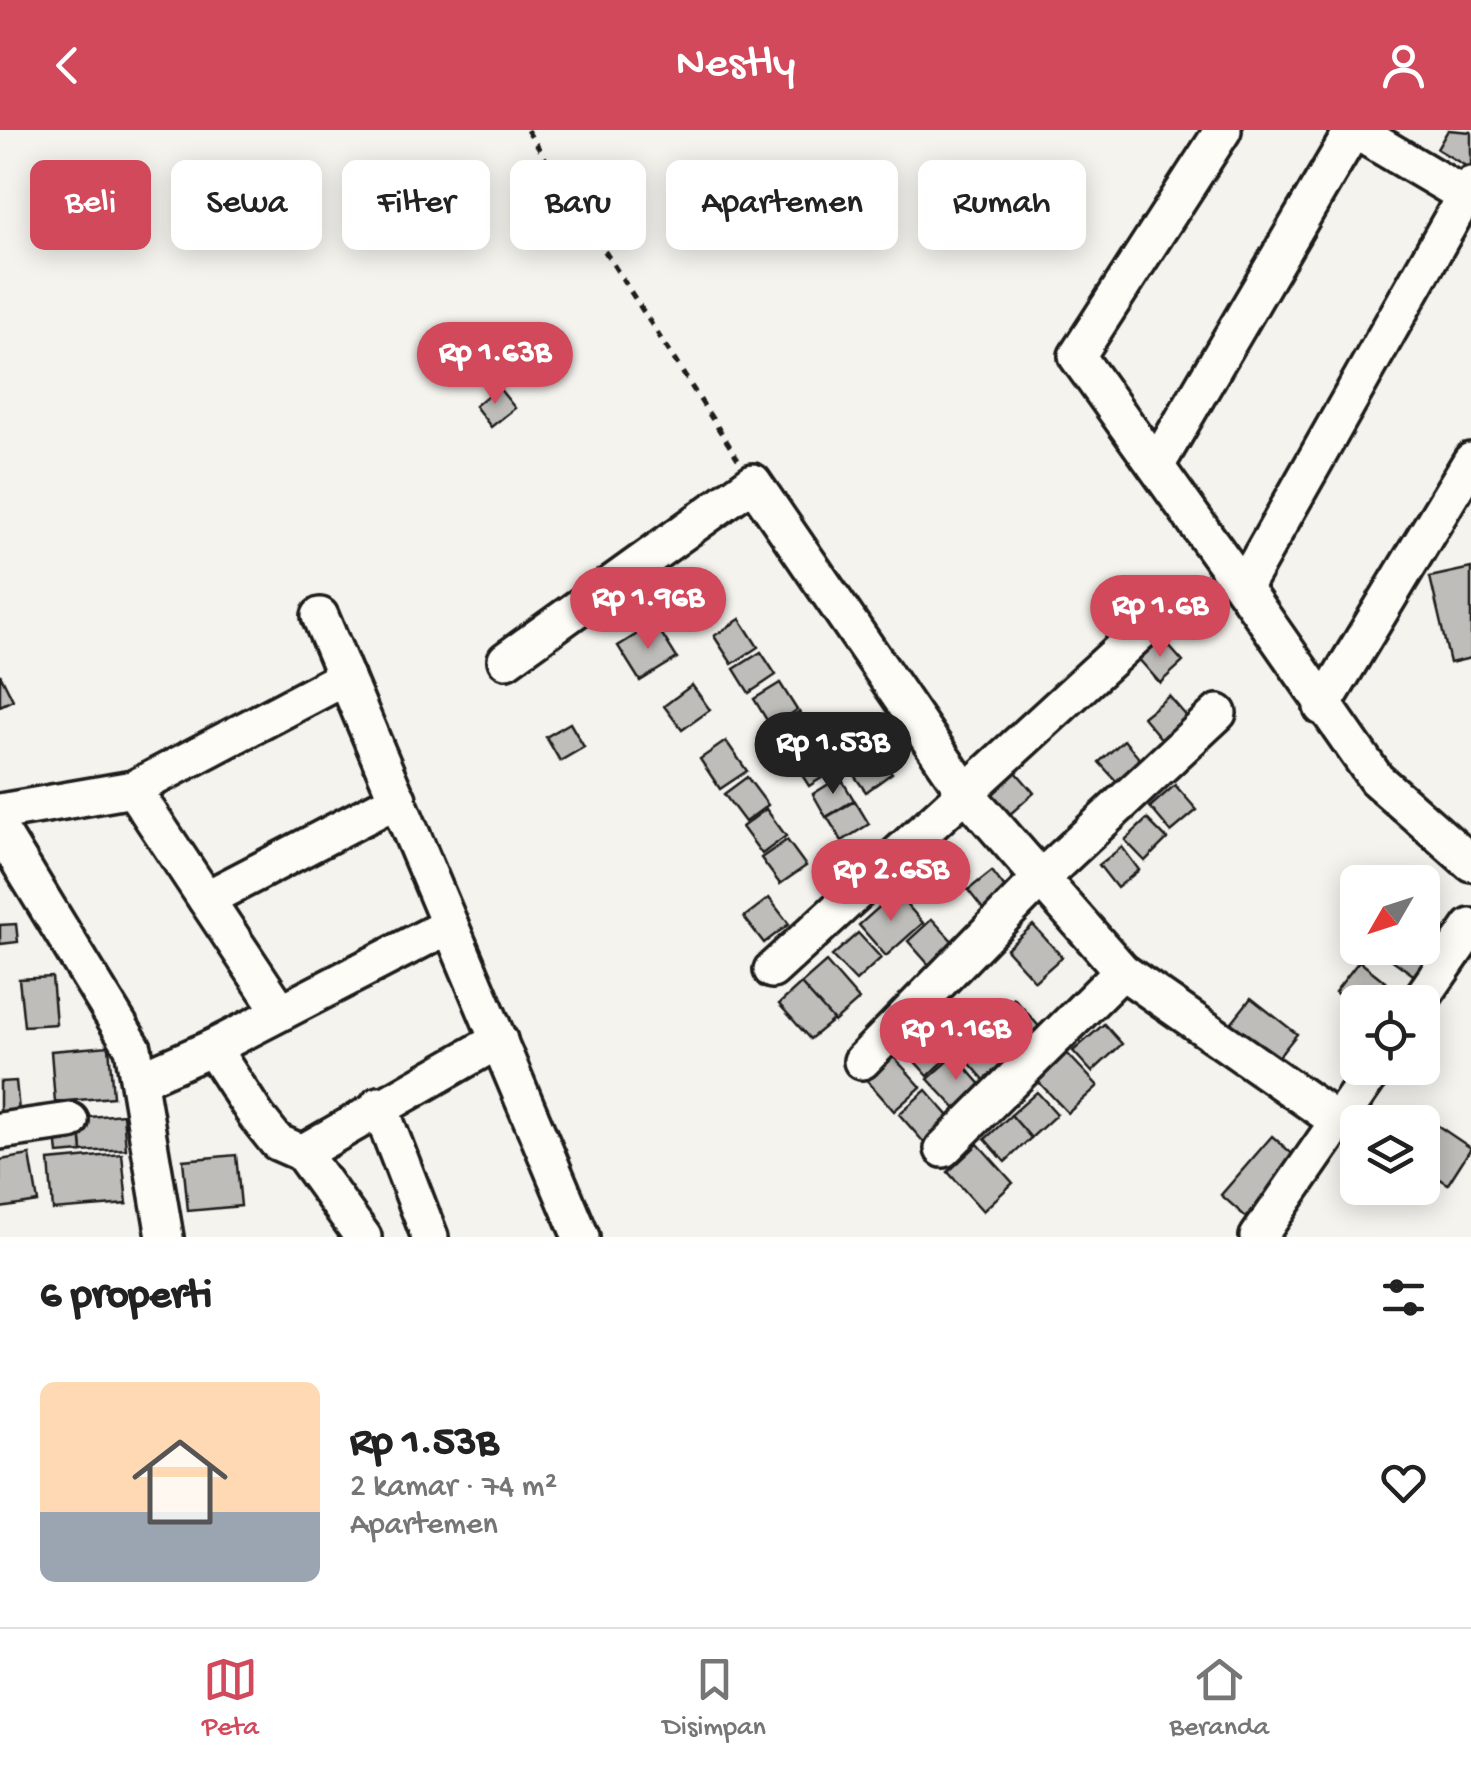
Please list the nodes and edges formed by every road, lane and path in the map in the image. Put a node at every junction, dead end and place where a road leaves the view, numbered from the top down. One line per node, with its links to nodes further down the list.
1 (527, 130): 7 (path)
2 (1223, 130): 6 (street)
3 (1351, 131): 4 (street); 6 (street)
4 (1469, 193): 8 (street)
5 (1471, 461): 13 (street)
6 (1156, 466): 8 (street)
7 (753, 482): 11 (street); 16 (street)
8 (1243, 588): 13 (street)
9 (320, 616): 12 (street)
10 (1149, 624): 16 (street)
11 (506, 660)
12 (346, 677): 15 (street); 17 (street)
13 (1322, 707): 20 (street)
14 (1218, 712): 21 (street)
15 (133, 789): 18 (street); 22 (street)
16 (966, 794): 21 (street); 25 (street)
17 (398, 799): 22 (street); 23 (street)
18 (0, 812)
19 (0, 830): 32 (street)
20 (1471, 863)
21 (1038, 880): 26 (street); 31 (street)
22 (206, 900): 28 (street)
23 (450, 924): 28 (street); 29 (street)
24 (1471, 927): 27 (street)
25 (772, 970)
26 (1122, 972): 36 (street); 38 (street)
27 (1431, 985)
28 (282, 1012): 30 (street)
29 (499, 1040): 34 (street); 43 (street)
30 (212, 1048): 32 (street); 39 (street)
31 (862, 1061)
32 (141, 1080): 40 (street)
33 (1364, 1085): 36 (street)
34 (380, 1105): 39 (street); 42 (street)
35 (70, 1121): 37 (street)
36 (1339, 1122): 44 (street)
37 (0, 1131)
38 (943, 1149)
39 (302, 1153): 41 (street)
40 (166, 1237)
41 (363, 1237)
42 (430, 1237)
43 (581, 1237)
44 (1258, 1237)

